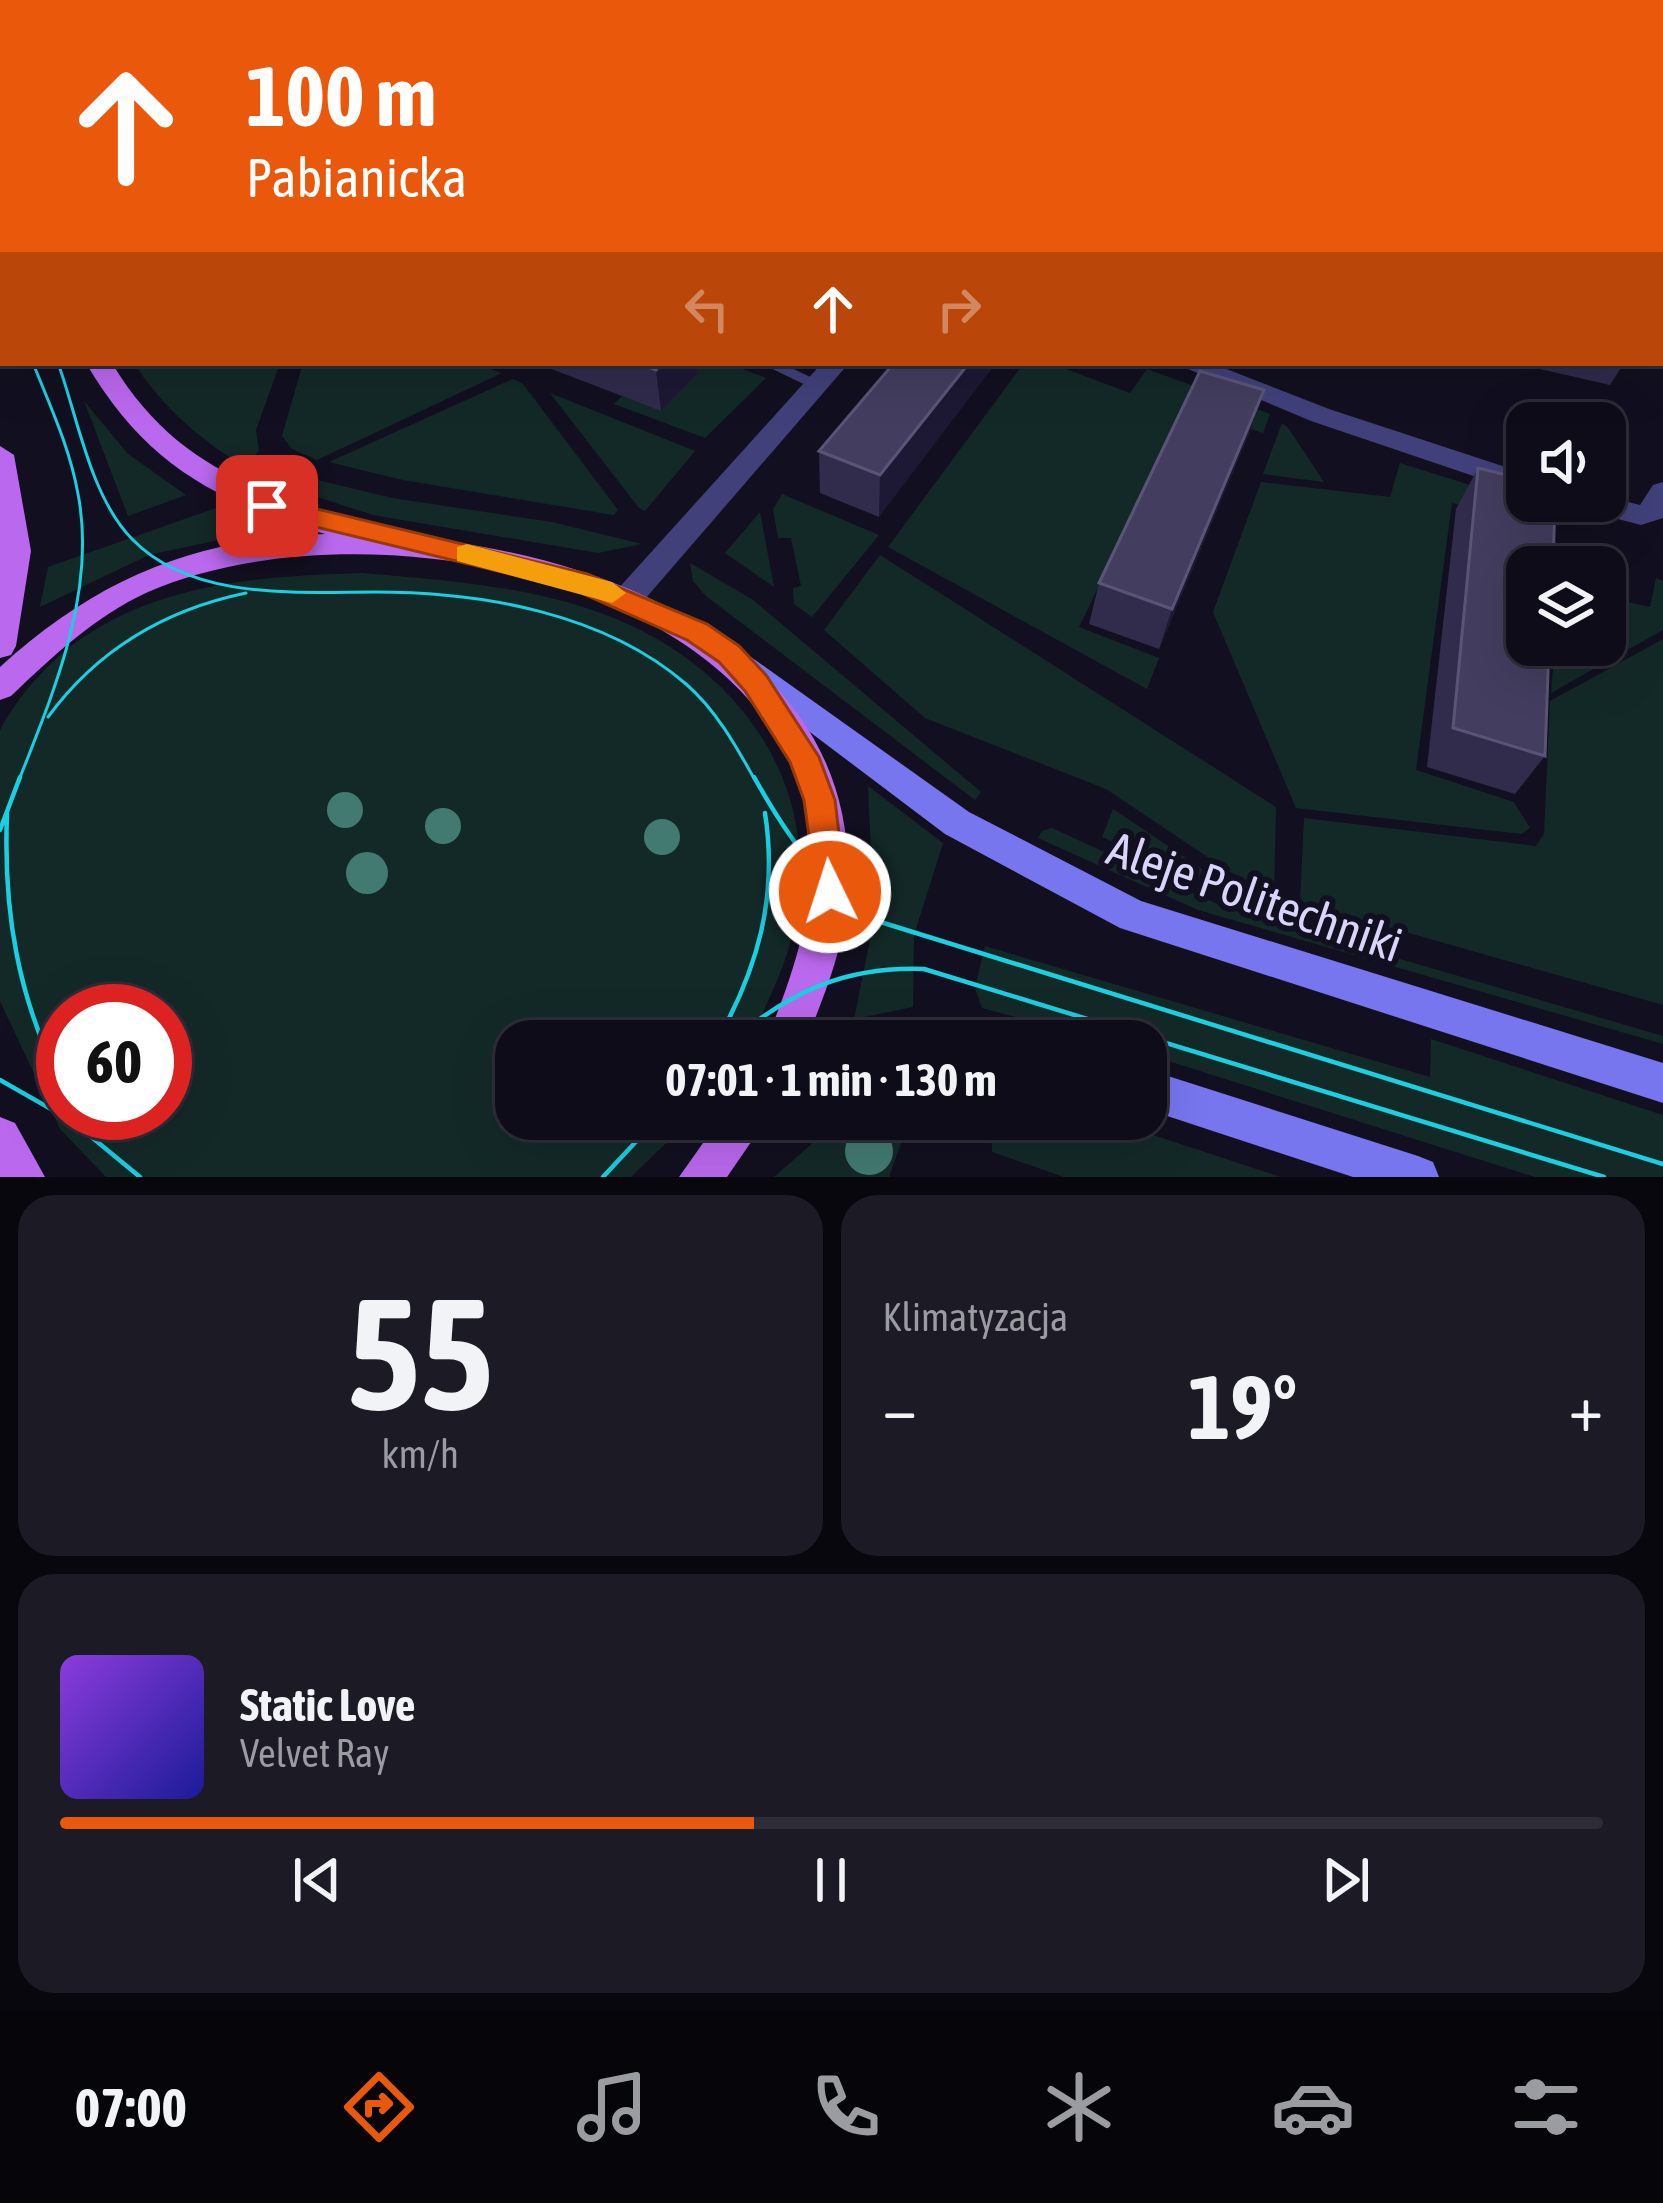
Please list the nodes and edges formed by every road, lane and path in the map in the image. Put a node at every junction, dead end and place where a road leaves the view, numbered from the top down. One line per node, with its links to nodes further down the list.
1 (100, 366): 9 (main road)
2 (784, 366): 4 (lane)
3 (1195, 366): 6 (street)
4 (826, 374): 10 (street)
5 (0, 455): 11 (main road)
6 (1506, 477)
7 (1663, 491): 8 (street)
8 (1626, 511)
9 (430, 548): 10 (main road); 13 (main road)
10 (628, 598): 12 (main road)
11 (0, 646)
12 (729, 654): 14 (main road); 15 (main road, Aleje Politechniki)
13 (0, 687)
14 (794, 1020)
15 (1663, 1082)
16 (1167, 1096): 21 (main road)
17 (0, 1138): 19 (main road)
18 (732, 1140): 20 (main road)
19 (24, 1177)
20 (700, 1177)
21 (1418, 1177)

